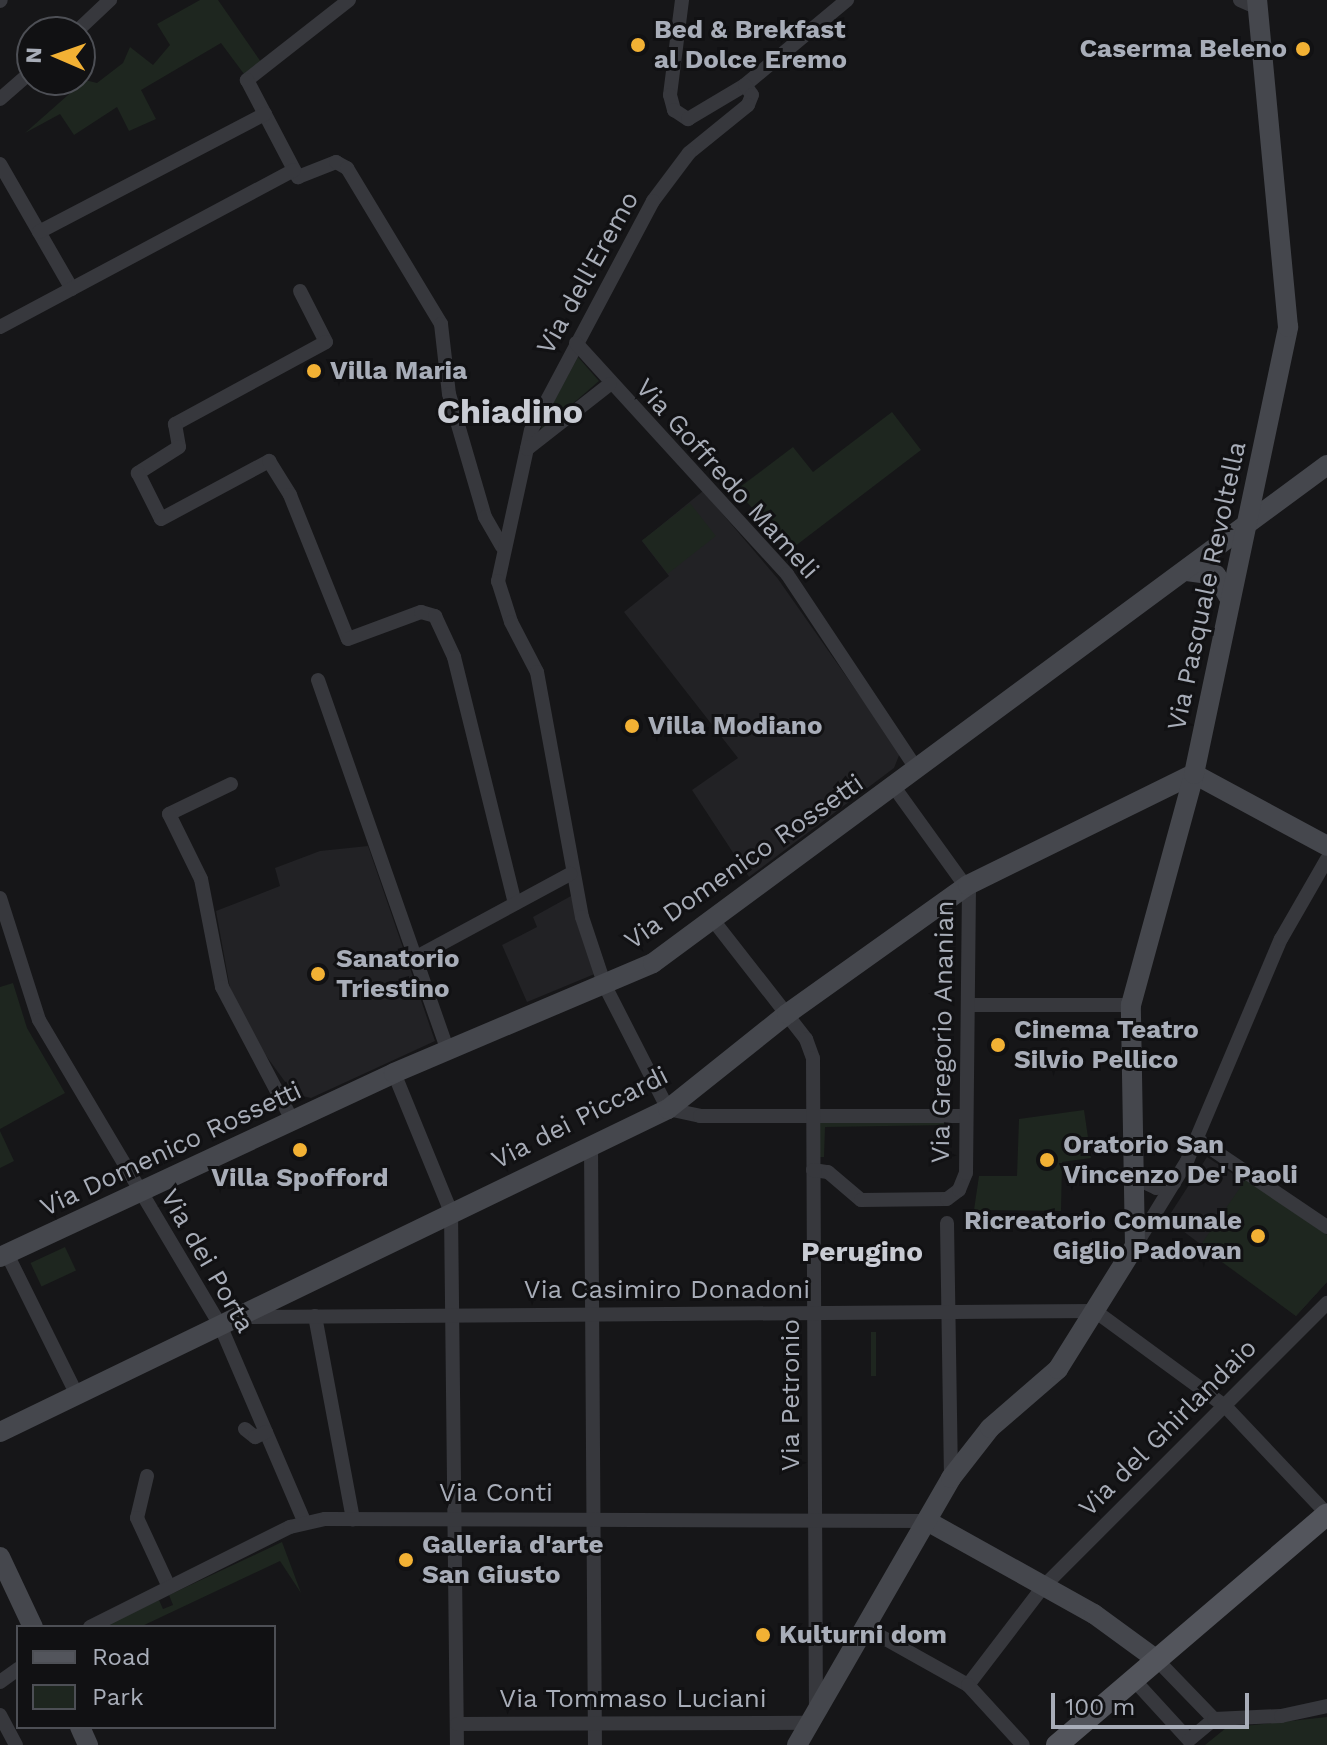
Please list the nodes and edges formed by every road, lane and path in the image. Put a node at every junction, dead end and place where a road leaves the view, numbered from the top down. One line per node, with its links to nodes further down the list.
1 (110, 0): 6 (street)
2 (349, 0): 10 (street)
3 (682, 0): 8 (street)
4 (847, 0): 8 (street)
5 (1251, 3): 21 (main road, Via Pasquale Revoltella)
6 (93, 16)
7 (16, 85): 9 (street)
8 (745, 85): 17 (street, Via dell'Eremo)
9 (0, 99)
10 (265, 114): 12 (street); 13 (street)
11 (0, 164): 13 (street)
12 (294, 170): 14 (street); 22 (street)
13 (39, 232): 14 (street)
14 (72, 289): 16 (street)
15 (300, 291): 35 (street)
16 (0, 327)
17 (576, 343): 18 (street, Via Goffredo Mameli); 19 (street, Via dell'Eremo)
18 (610, 384): 19 (street); 26 (street, Via Goffredo Mameli)
19 (526, 450): 22 (street, Via dell'Eremo)
20 (1327, 465): 21 (main road, Via Domenico Rossetti)
21 (1241, 531): 23 (main road, Via Domenico Rossetti); 24 (main road, Via Pasquale Revoltella)
22 (502, 547): 32 (street, Via dell'Eremo)
23 (1187, 571): 24 (main road); 26 (main road, Via Domenico Rossetti)
24 (1228, 596): 27 (main road, Via Pasquale Revoltella)
25 (318, 680): 37 (street)
26 (917, 770): 29 (main road, Via Domenico Rossetti)
27 (1194, 774): 30 (main road); 33 (main road, Via dei Piccardi); 40 (main road, Via Pasquale Revoltella)
28 (231, 784): 47 (street)
29 (894, 787): 33 (street, Via Gregorio Ananian); 36 (main road, Via Domenico Rossetti)
30 (1327, 846)
31 (1327, 859): 48 (street)
32 (570, 874): 35 (street); 38 (street, Via dell'Eremo)
33 (968, 885): 39 (street, Via Gregorio Ananian); 41 (main road, Via dei Piccardi)
34 (0, 898): 53 (street, Via dei Porta)
35 (515, 904): 37 (street)
36 (713, 920): 38 (main road, Via Domenico Rossetti); 41 (street, Via Petronio)
37 (413, 959): 42 (street)
38 (605, 986): 42 (main road, Via Domenico Rossetti); 44 (street, Via dell'Eremo)
39 (969, 1005): 40 (street); 46 (street, Via Gregorio Ananian)
40 (1131, 1005): 51 (main road, Via Pasquale Revoltella)
41 (787, 1014): 44 (main road, Via dei Piccardi); 45 (street, Via Petronio)
42 (447, 1049): 43 (main road, Via Domenico Rossetti)
43 (394, 1073): 47 (main road, Via Domenico Rossetti); 54 (street)
44 (668, 1109): 45 (street); 49 (main road, Via dei Piccardi)
45 (813, 1116): 46 (street); 50 (street, Via Petronio)
46 (966, 1116): 50 (street, Via Gregorio Ananian)
47 (292, 1120): 53 (main road, Via Domenico Rossetti)
48 (1197, 1139): 52 (street); 56 (street)
49 (591, 1146): 54 (main road, Via dei Piccardi); 63 (street)
50 (813, 1170): 62 (street, Via Petronio)
51 (1135, 1178): 52 (street); 57 (main road, Via Pasquale Revoltella)
52 (1174, 1183): 57 (street)
53 (141, 1193): 58 (main road, Via Domenico Rossetti); 67 (street, Via dei Porta)
54 (451, 1212): 65 (street); 66 (main road, Via dei Piccardi)
55 (947, 1223): 61 (street)
56 (1327, 1227)
57 (1135, 1246): 60 (main road)
58 (4, 1256): 68 (street)
59 (1327, 1303): 69 (street, Via del Ghirlandaio)
60 (1095, 1311): 61 (street, Via Casimiro Donadoni); 69 (street); 74 (main road)
61 (949, 1312): 62 (street, Via Casimiro Donadoni); 74 (street)
62 (815, 1313): 63 (street, Via Casimiro Donadoni); 76 (street, Via Petronio)
63 (593, 1315): 65 (street, Via Casimiro Donadoni); 78 (street)
64 (315, 1316): 65 (street, Via Casimiro Donadoni); 66 (street, Via Casimiro Donadoni); 77 (street)
65 (452, 1316): 79 (street)
66 (240, 1317): 67 (main road, Via dei Piccardi)
67 (220, 1325): 68 (main road, Via dei Piccardi); 72 (street, Via dei Porta)
68 (77, 1395): 71 (main road, Via dei Piccardi)
69 (1225, 1406): 75 (street); 84 (street, Via del Ghirlandaio)
70 (245, 1429): 72 (street)
71 (0, 1432)
72 (266, 1432): 81 (street, Via dei Porta)
73 (147, 1476): 83 (street)
74 (951, 1478): 80 (main road)
75 (1327, 1514): 88 (main road)
76 (815, 1518): 78 (street, Via Conti); 80 (street, Via Conti); 93 (street, Via Petronio)
77 (353, 1519): 79 (street, Via Conti); 81 (street, Via Conti)
78 (594, 1519): 79 (street, Via Conti); 95 (street)
79 (455, 1520): 96 (street)
80 (927, 1521): 84 (main road); 87 (main road)
81 (305, 1523): 83 (street, Via Conti)
82 (0, 1557): 85 (main road)
83 (169, 1587): 86 (street, Via Conti)
84 (1043, 1587): 88 (main road); 90 (street, Via del Ghirlandaio)
85 (32, 1625)
86 (94, 1625)
87 (866, 1628): 90 (street); 93 (main road)
88 (1157, 1660): 89 (main road); 94 (street)
89 (1134, 1680): 97 (street); 103 (main road)
90 (968, 1685): 102 (street)
91 (1327, 1706): 94 (street)
92 (0, 1715): 98 (street)
93 (812, 1718): 95 (street, Via Tommaso Luciani); 101 (main road)
94 (1214, 1719): 97 (street)
95 (595, 1723): 96 (street, Via Tommaso Luciani); 100 (street)
96 (457, 1724): 99 (street)
97 (1189, 1743)
98 (16, 1745)
99 (457, 1745)
100 (595, 1745)
101 (797, 1745)
102 (1023, 1745)
103 (1057, 1745)

